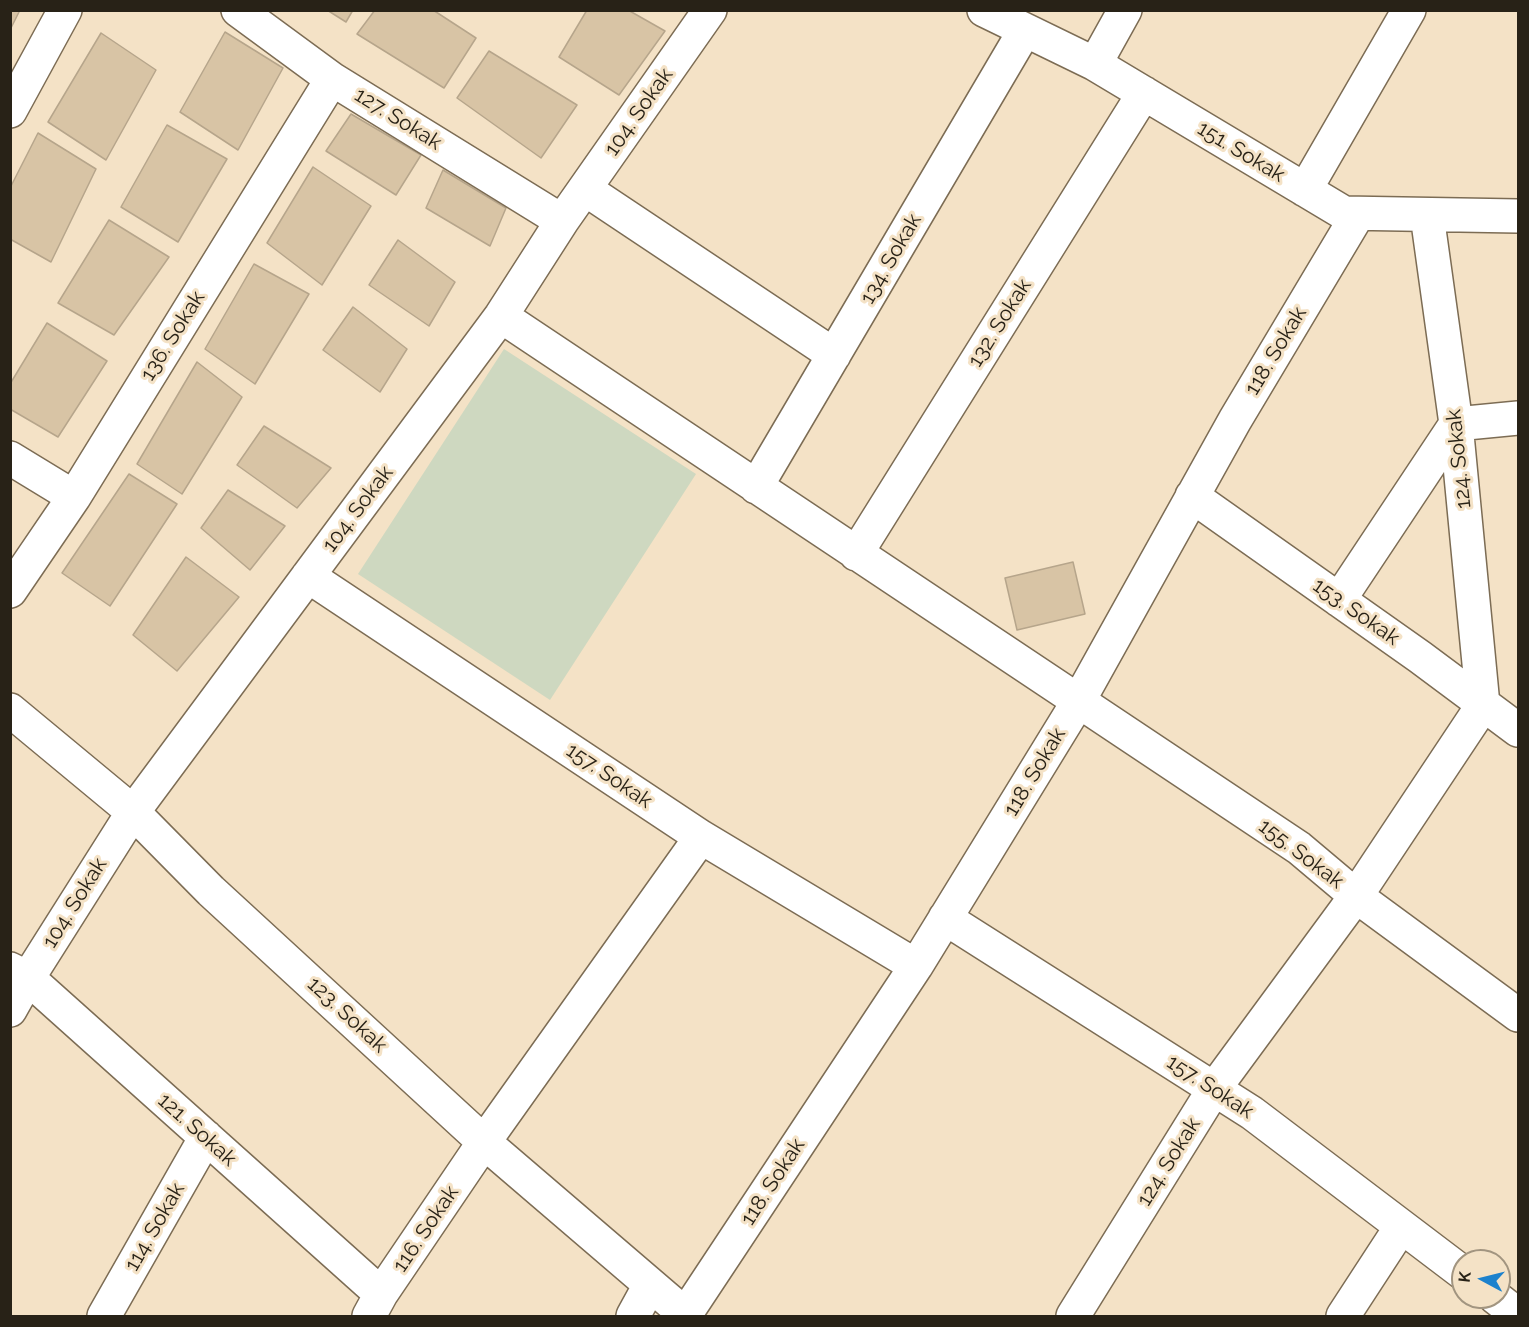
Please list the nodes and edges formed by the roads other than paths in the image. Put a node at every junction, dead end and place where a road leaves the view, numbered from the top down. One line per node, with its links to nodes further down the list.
1 (65, 10): 11 (street)
2 (238, 10): 9 (street, 127. Sokak)
3 (984, 10): 7 (street, 151. Sokak)
4 (1125, 10): 8 (street)
5 (1409, 10): 13 (street)
6 (705, 12): 12 (street, 104. Sokak)
7 (1025, 30): 8 (street, 151. Sokak); 19 (street, 134. Sokak)
8 (1095, 64): 10 (street, 151. Sokak)
9 (332, 79): 17 (street, 127. Sokak); 25 (street, 136. Sokak)
10 (1144, 93): 13 (street, 151. Sokak); 26 (street, 132. Sokak)
11 (10, 111)
12 (585, 189): 17 (street, 104. Sokak); 19 (street)
13 (1305, 190): 14 (street, 151. Sokak)
14 (1358, 214): 15 (street, 151. Sokak); 24 (street, 118. Sokak)
15 (1426, 215): 16 (street, 151. Sokak); 21 (street, 124. Sokak)
16 (1518, 216)
17 (562, 220): 18 (street, 104. Sokak)
18 (501, 316): 23 (street, 155. Sokak); 27 (street, 104. Sokak)
19 (834, 355): 23 (street, 134. Sokak)
20 (1518, 418): 21 (street)
21 (1456, 424): 29 (street); 31 (street, 124. Sokak)
22 (10, 458): 25 (street)
23 (756, 487): 26 (street, 155. Sokak)
24 (1192, 496): 29 (street, 153. Sokak); 30 (street, 118. Sokak)
25 (74, 497): 28 (street, 136. Sokak)
26 (856, 554): 30 (street, 155. Sokak)
27 (308, 576): 34 (street, 104. Sokak); 35 (street, 157. Sokak)
28 (10, 591)
29 (1339, 600): 31 (street, 153. Sokak)
30 (1078, 702): 36 (street, 155. Sokak); 37 (street, 118. Sokak)
31 (1483, 705): 33 (street, 153. Sokak); 36 (street, 124. Sokak)
32 (10, 710): 34 (street, 123. Sokak)
33 (1518, 730)
34 (133, 812): 39 (street, 104. Sokak); 44 (street, 123. Sokak)
35 (701, 837): 38 (street, 157. Sokak); 44 (street, 116. Sokak)
36 (1356, 896): 41 (street, 155. Sokak); 42 (street, 124. Sokak)
37 (945, 918): 38 (street, 118. Sokak); 42 (street, 157. Sokak)
38 (916, 966): 49 (street, 118. Sokak)
39 (19, 974): 40 (street, 104. Sokak); 43 (street, 121. Sokak)
40 (10, 1010)
41 (1518, 1015)
42 (1214, 1089): 45 (street, 157. Sokak); 52 (street, 124. Sokak)
43 (206, 1137): 48 (street, 121. Sokak); 50 (street, 114. Sokak)
44 (484, 1142): 47 (street, 123. Sokak); 48 (street, 116. Sokak)
45 (1401, 1227): 46 (street, 157. Sokak); 53 (street)
46 (1451, 1264)
47 (650, 1285): 49 (street, 123. Sokak); 51 (street)
48 (375, 1305)
49 (686, 1316)
50 (104, 1317)
51 (633, 1317)
52 (1073, 1317)
53 (1343, 1317)

